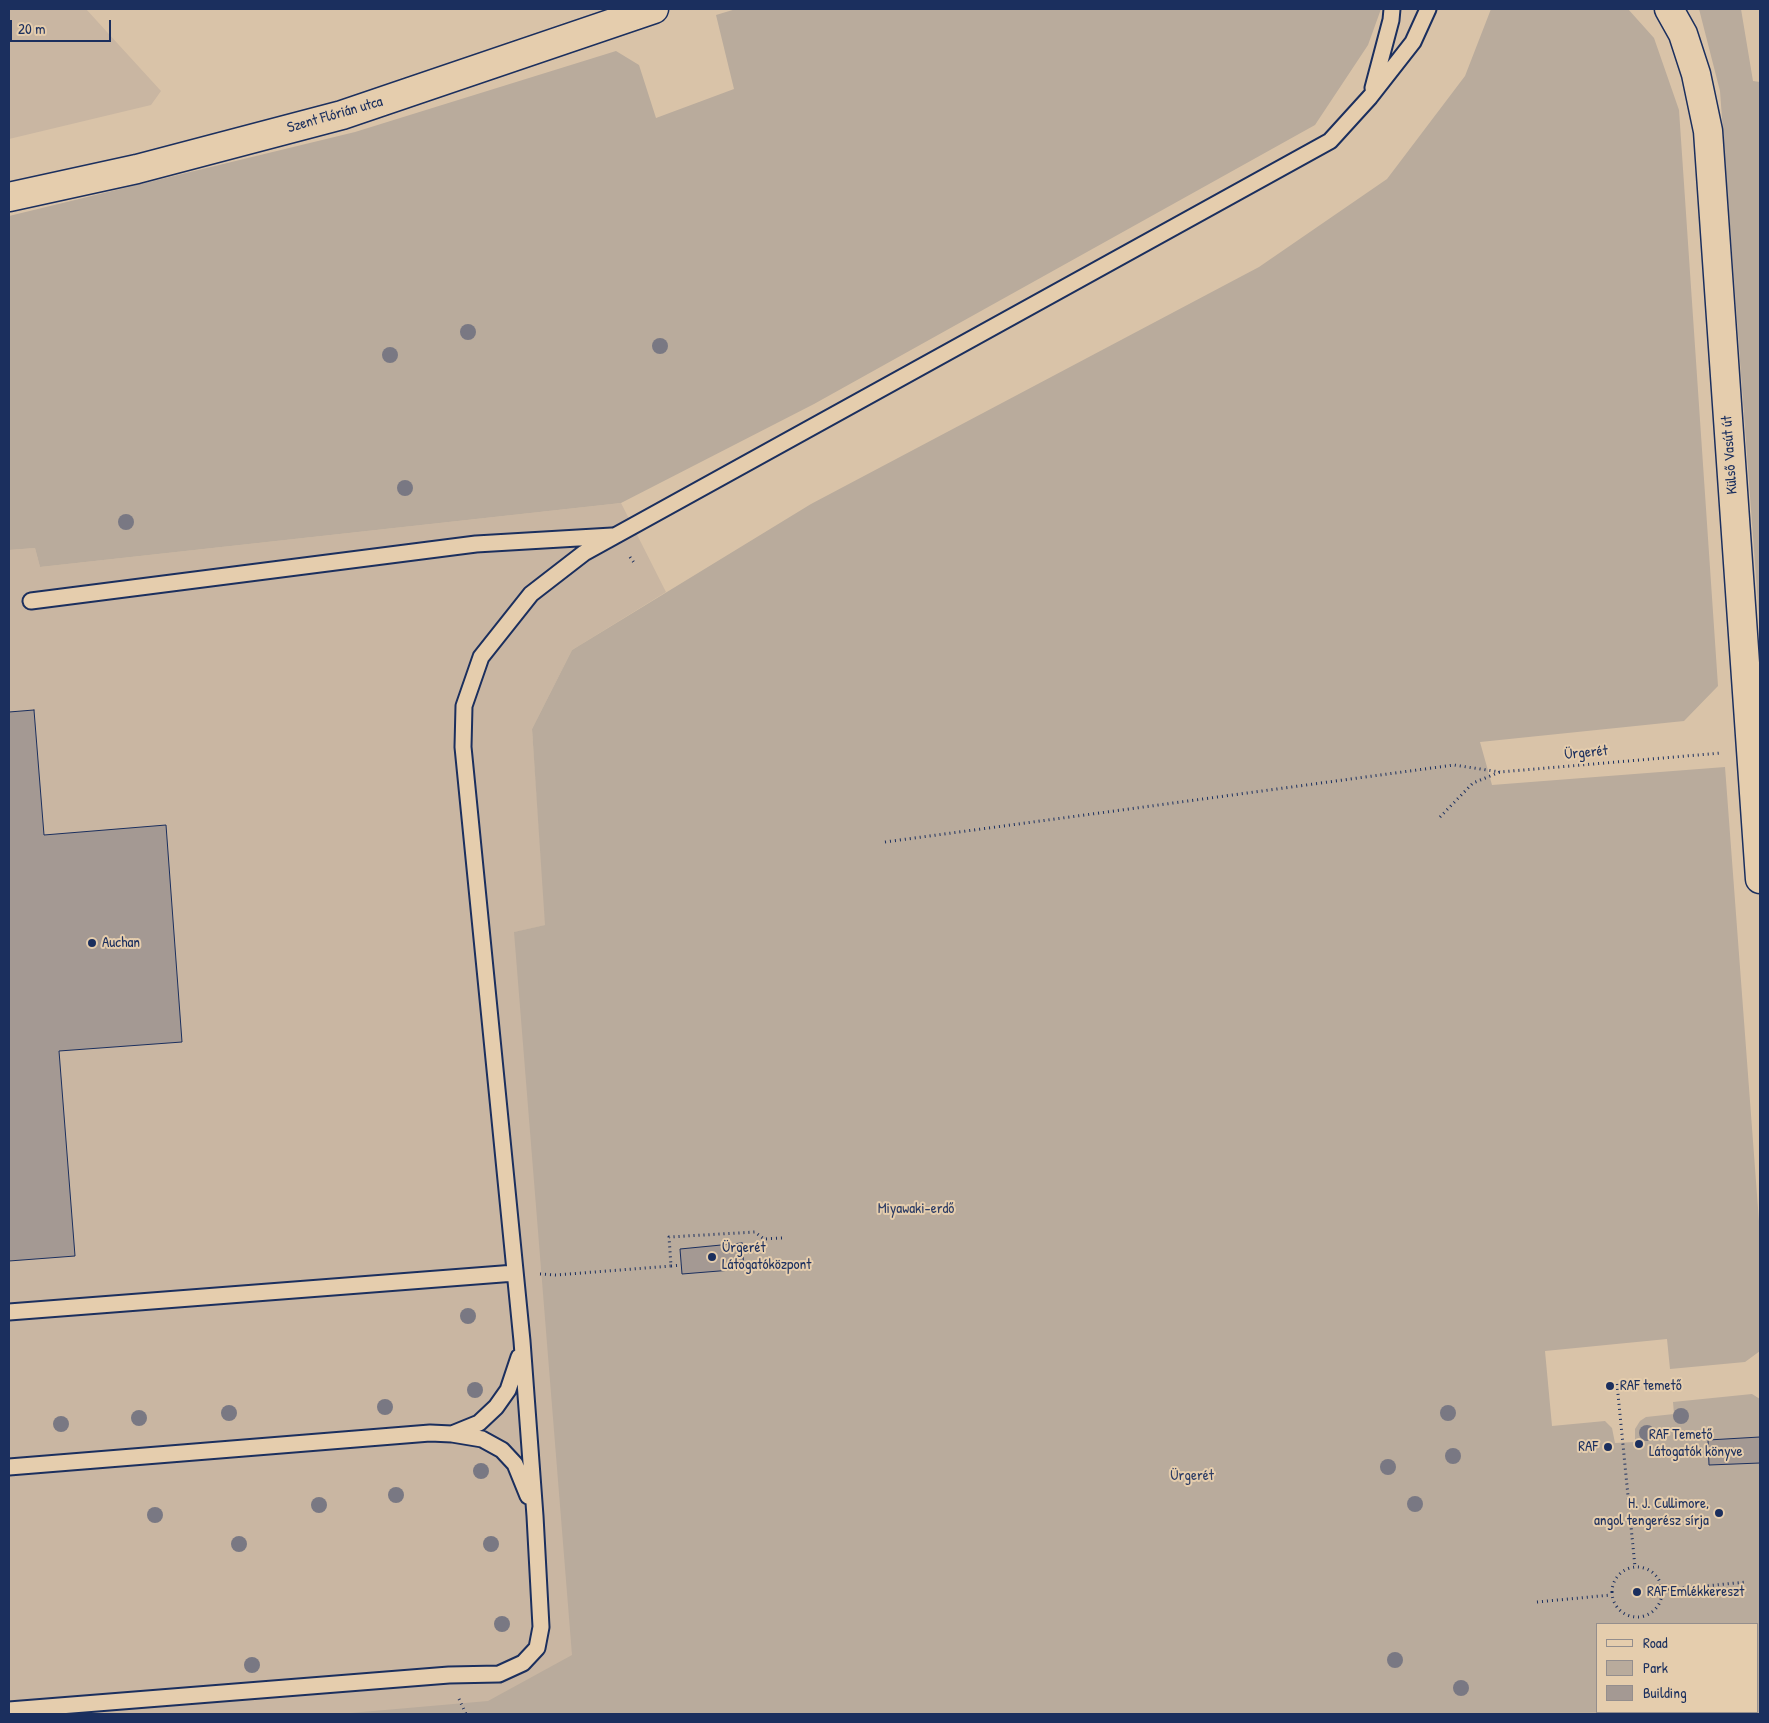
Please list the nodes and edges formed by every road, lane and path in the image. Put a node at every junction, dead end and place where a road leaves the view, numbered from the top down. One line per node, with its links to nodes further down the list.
1 (654, 9): 8 (street, Szent Flórián utca)
2 (1392, 9): 7 (lane)
3 (1428, 9): 7 (lane)
4 (1657, 9): 6 (street, Külső Vasút út)
5 (1669, 9): 6 (street, Külső Vasút út)
6 (1683, 34): 11 (street, Külső Vasút út)
7 (1370, 97): 9 (lane)
8 (9, 197)
9 (616, 536): 10 (lane); 19 (lane)
10 (31, 601)
11 (1751, 750): 12 (path, Ürgerét); 15 (street, Külső Vasút út)
12 (1500, 772): 13 (path, Ürgerét); 14 (path)
13 (1440, 817)
14 (885, 842)
15 (1760, 879)
16 (782, 1238): 18 (path)
17 (681, 1265): 18 (path)
18 (671, 1266): 19 (path)
19 (515, 1273): 20 (lane); 21 (lane)
20 (9, 1312)
21 (522, 1341): 23 (lane); 25 (lane)
22 (1617, 1384): 26 (path)
23 (452, 1434): 24 (lane); 25 (lane)
24 (9, 1467)
25 (535, 1516): 33 (lane)
26 (1635, 1567): 28 (path); 29 (path)
27 (1747, 1582): 28 (path)
28 (1663, 1590): 31 (path)
29 (1612, 1595): 30 (path); 31 (path)
30 (1537, 1602)
31 (1640, 1618): 32 (path)
32 (1640, 1623)
33 (9, 1710)

